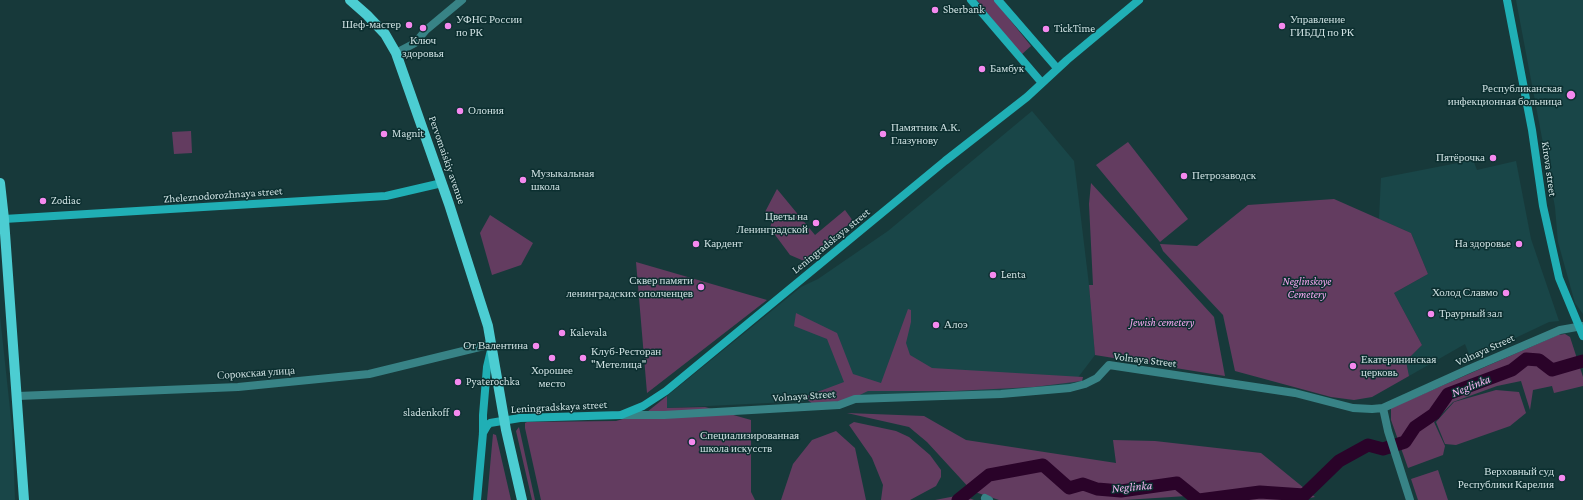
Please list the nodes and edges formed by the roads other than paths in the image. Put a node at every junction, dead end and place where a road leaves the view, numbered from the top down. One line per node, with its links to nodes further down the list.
1 (350, 0): 7 (main road, Pervomaiskiy avenue)
2 (462, 0): 7 (street)
3 (971, 0): 9 (main road)
4 (998, 0): 8 (main road)
5 (1139, 0): 8 (main road, Leningradskaya street)
6 (1507, 0): 13 (main road, Kirova street)
7 (396, 54): 11 (main road, Pervomaiskiy avenue)
8 (1058, 68): 9 (main road, Leningradskaya street)
9 (1042, 83): 18 (main road, Leningradskaya street)
10 (0, 183): 12 (main road)
11 (442, 184): 12 (main road, Zheleznodorozhnaya street); 15 (main road, Pervomaiskiy avenue)
12 (4, 219): 16 (main road)
13 (1580, 326): 14 (main road, Kirova street); 17 (street, Volnaya Street)
14 (1583, 336)
15 (492, 344): 16 (street, Сорокская улица); 19 (main road, Pervomaiskiy avenue); 20 (main road)
16 (18, 396): 21 (main road)
17 (1383, 408): 18 (street, Volnaya Street); 24 (street)
18 (620, 415): 19 (main road, Leningradskaya street)
19 (504, 421): 20 (main road, Leningradskaya street); 23 (main road, Pervomaiskiy avenue)
20 (483, 433): 22 (main road)
21 (24, 500)
22 (477, 500)
23 (522, 500)
24 (1410, 500)

